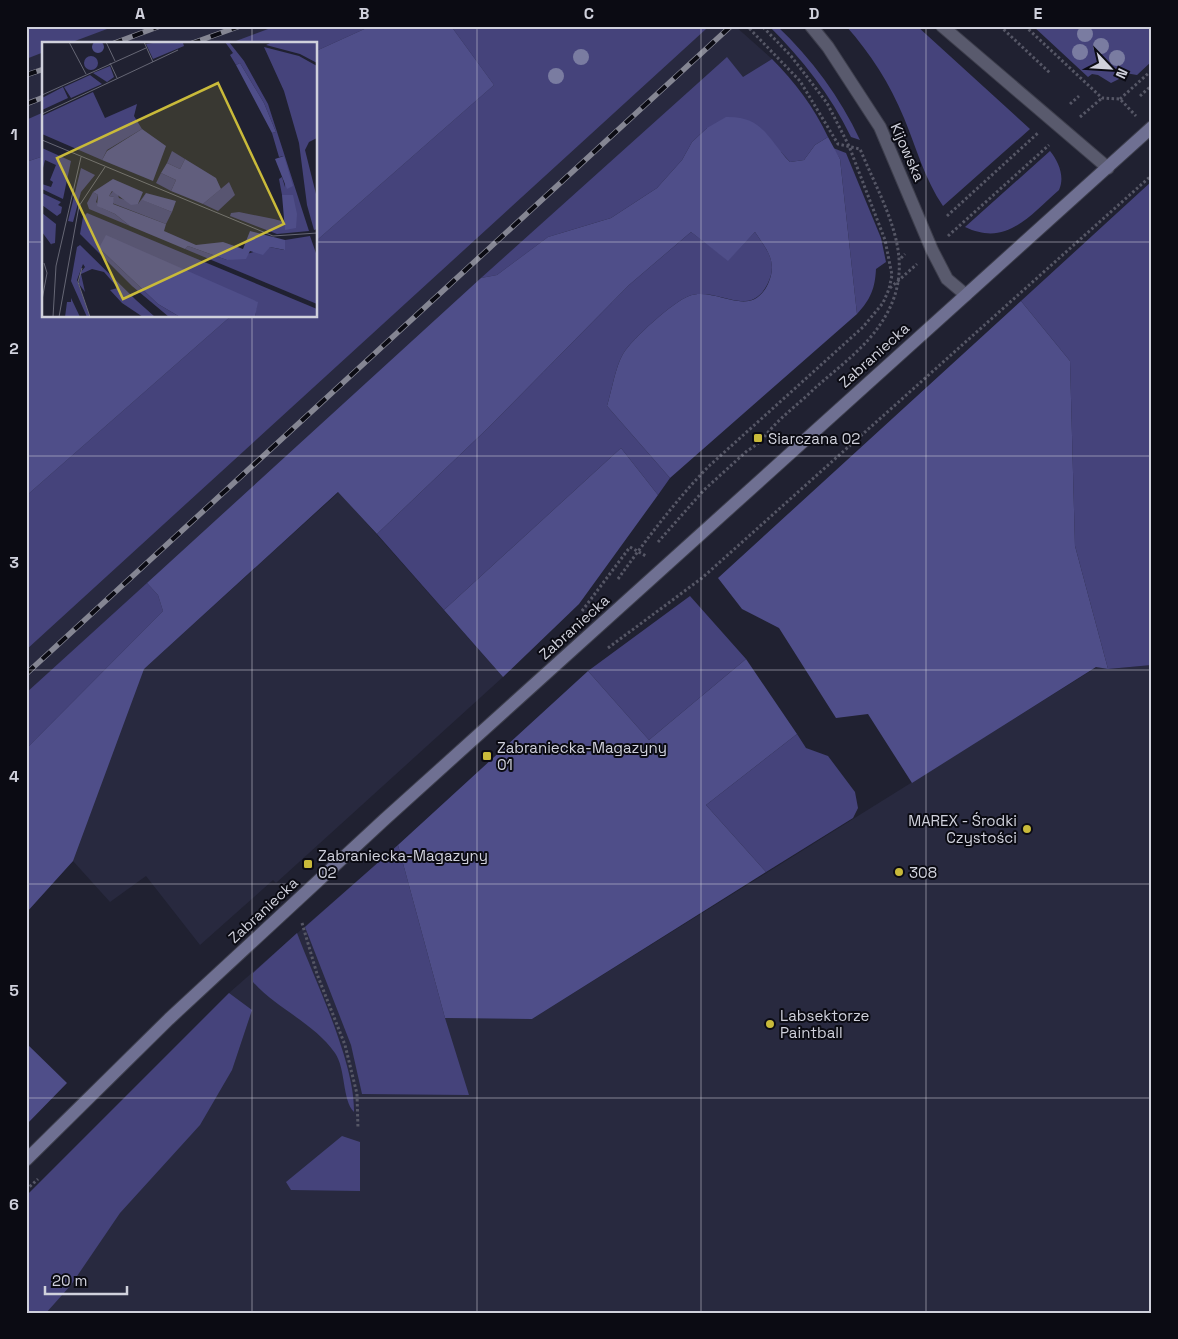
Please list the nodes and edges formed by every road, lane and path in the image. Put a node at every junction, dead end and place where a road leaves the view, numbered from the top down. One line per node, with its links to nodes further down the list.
1 (748, 26): 20 (path)
2 (762, 26): 20 (path)
3 (810, 26): 30 (street, Kijowska)
4 (942, 26): 21 (street)
5 (1000, 26): 8 (path)
6 (1025, 26): 12 (path)
7 (1152, 70): 13 (path)
8 (1050, 73)
9 (1152, 85): 11 (path)
10 (1079, 96): 14 (path)
11 (1140, 96)
12 (1102, 98): 13 (path); 16 (path)
13 (1120, 99): 15 (path)
14 (1070, 104)
15 (1132, 112)
16 (1083, 114)
17 (1152, 127): 21 (main road, Zabraniecka)
18 (1039, 133): 23 (path)
19 (1050, 144): 24 (path)
20 (849, 146): 26 (path); 29 (path)
21 (1108, 168): 30 (main road, Zabraniecka)
22 (1152, 175): 33 (path)
23 (947, 216)
24 (958, 226)
25 (905, 254): 26 (path)
26 (901, 258): 28 (path)
27 (905, 274): 28 (path)
28 (898, 281): 29 (path); 32 (path)
29 (889, 289): 32 (path)
30 (966, 295): 37 (main road, Zabraniecka)
31 (630, 547): 32 (path)
32 (637, 552): 34 (path)
33 (702, 578)
34 (615, 583)
35 (301, 920): 36 (path)
36 (358, 1129)
37 (26, 1160)

